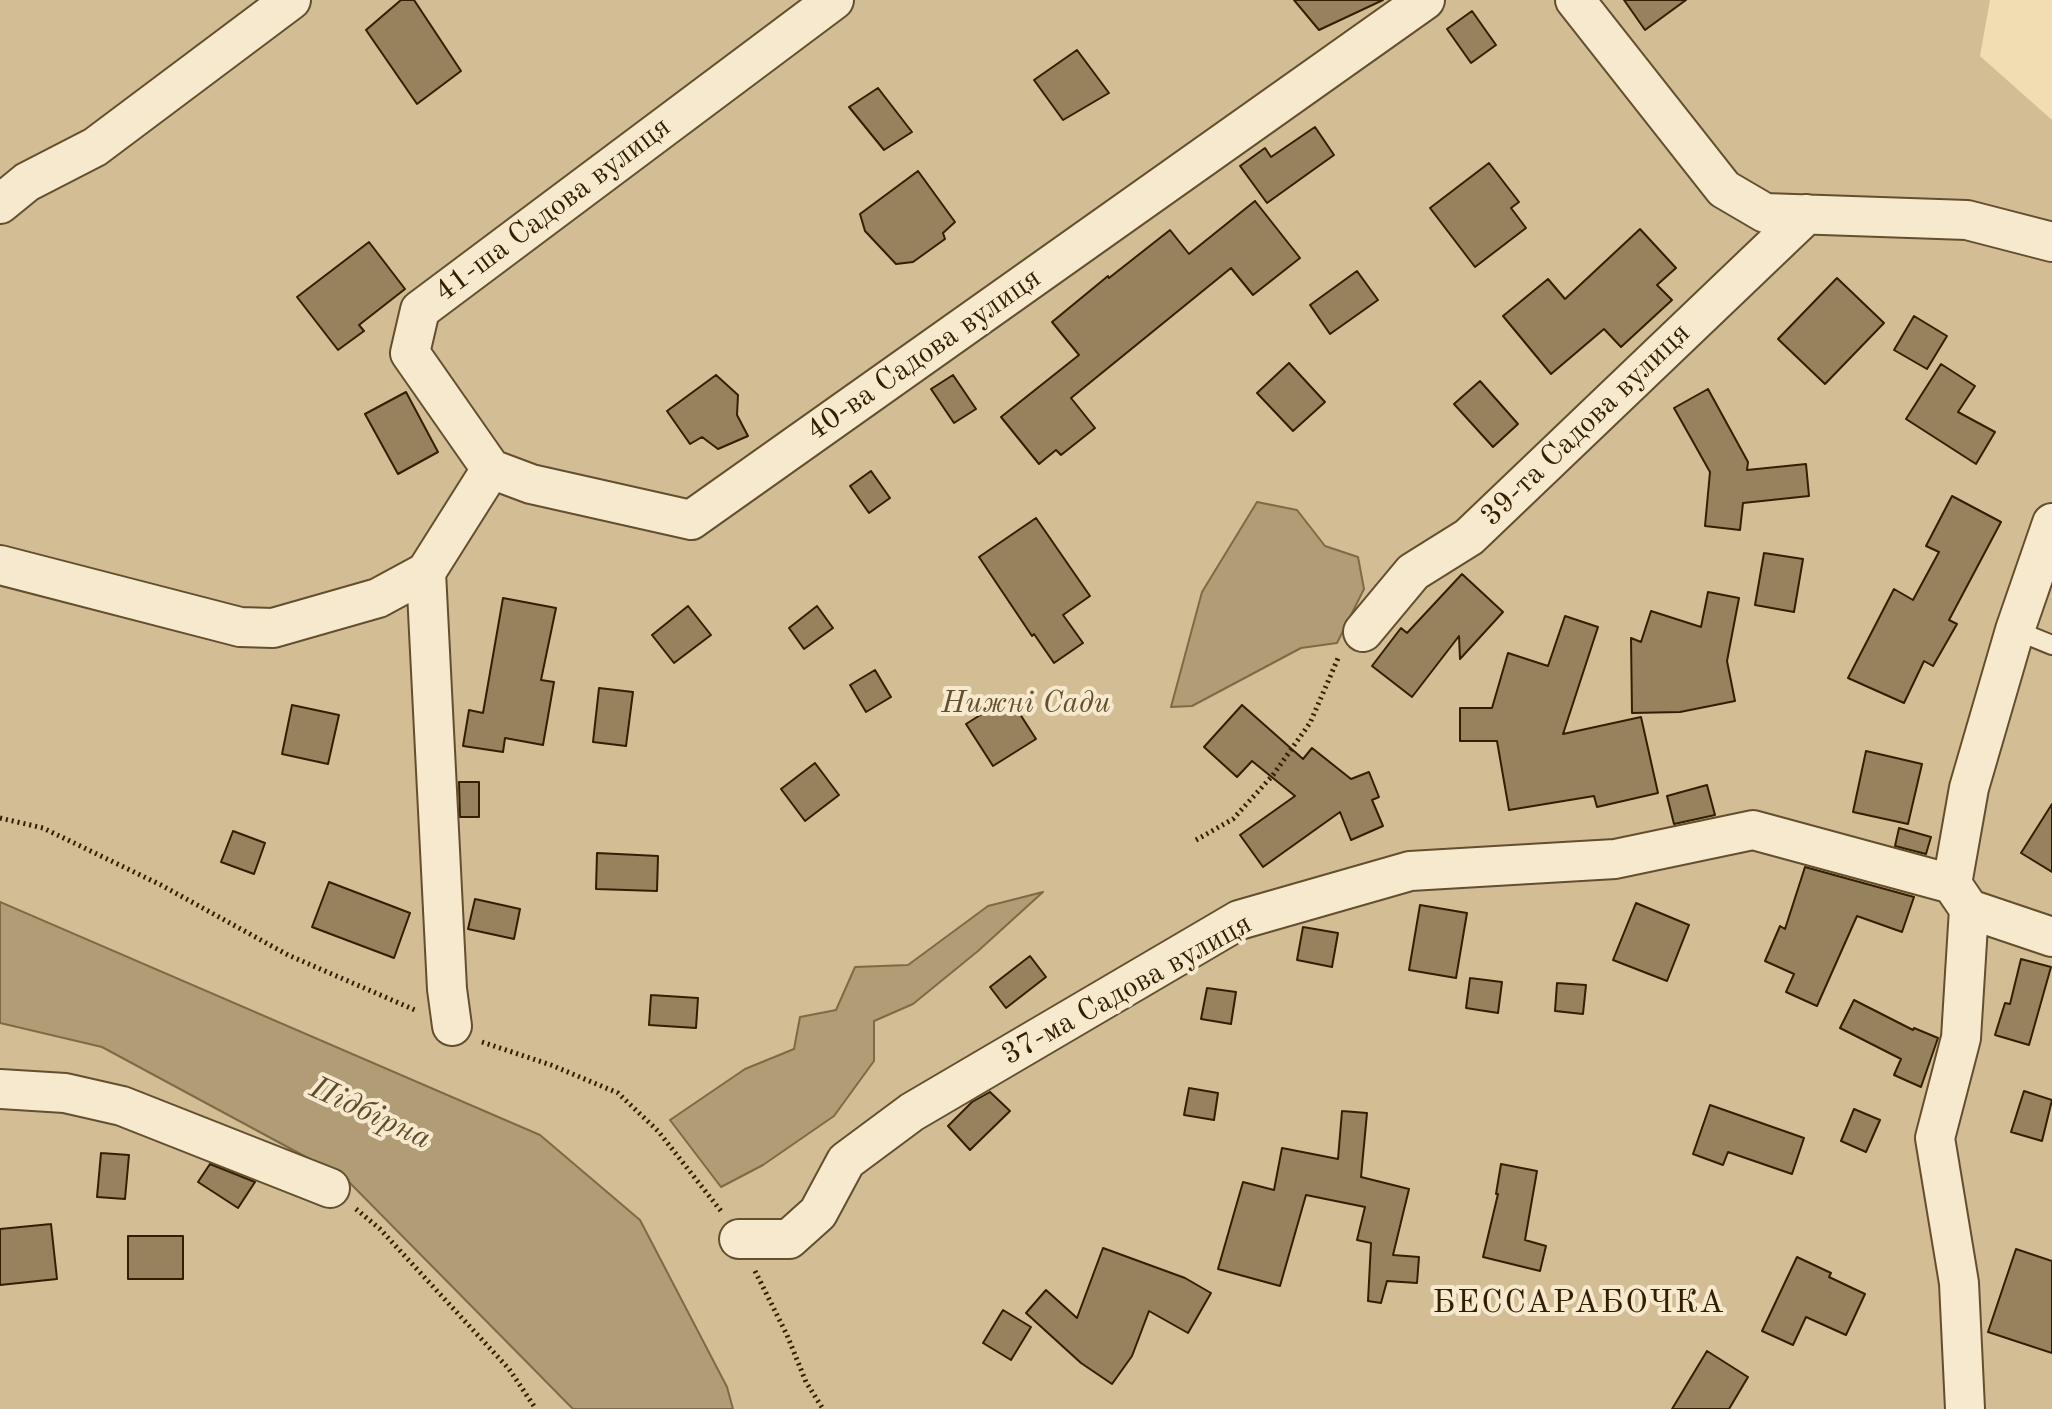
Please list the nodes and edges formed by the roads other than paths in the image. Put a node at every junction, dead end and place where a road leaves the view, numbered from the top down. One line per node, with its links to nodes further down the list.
1 (291, 0): 5 (street)
2 (834, 0): 8 (street, 41-ша Садова вулиця)
3 (1425, 0): 8 (street, 40-ва Садова вулиця)
4 (1575, 0): 6 (street)
5 (0, 204)
6 (1807, 214): 7 (street); 13 (street, 39-та Садова вулиця)
7 (2052, 242)
8 (491, 469): 11 (street)
9 (2052, 523): 12 (street)
10 (0, 565): 11 (street)
11 (426, 572): 17 (street)
12 (2015, 630): 14 (lane); 15 (street)
13 (1363, 632)
14 (2052, 645)
15 (1961, 897): 16 (street, 37-ма Садова вулиця); 20 (street, 37-ма Садова вулиця); 21 (street)
16 (2052, 937)
17 (452, 1026)
18 (0, 1089): 19 (street)
19 (330, 1188)
20 (739, 1239)
21 (1965, 1409)

